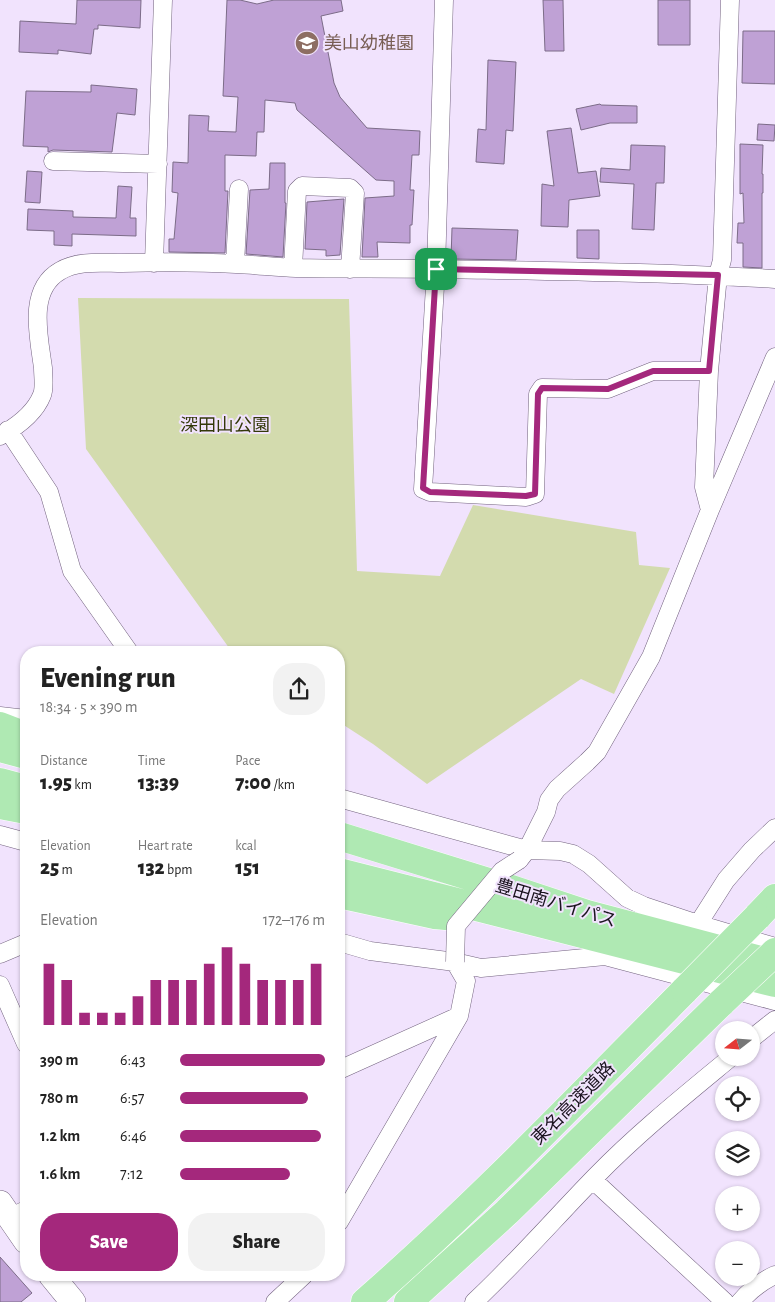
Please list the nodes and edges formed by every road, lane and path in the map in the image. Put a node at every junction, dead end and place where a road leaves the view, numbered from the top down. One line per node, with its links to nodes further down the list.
1 (163, 0): 5 (street)
2 (444, 0): 11 (street)
3 (730, 0): 12 (street)
4 (53, 161): 5 (street)
5 (158, 164): 7 (street)
6 (239, 189): 8 (street)
7 (154, 263): 8 (street); 16 (street)
8 (235, 264): 9 (street)
9 (293, 268): 10 (street); 10 (street)
10 (350, 269): 11 (street)
11 (436, 269): 12 (street); 15 (street)
12 (718, 275): 13 (street); 15 (street)
13 (775, 279)
14 (775, 357): 17 (street)
15 (709, 371): 17 (street)
16 (4, 433): 18 (street)
17 (710, 510): 35 (street)
18 (125, 646)
19 (0, 716): 20 (street)
20 (20, 718)
21 (0, 726): 22 (highway)
22 (20, 734)
23 (0, 748): 24 (highway)
24 (20, 753)
25 (0, 782): 26 (highway)
26 (20, 787)
27 (345, 800): 35 (street)
28 (0, 805): 29 (highway)
29 (20, 809)
30 (345, 828): 37 (highway)
31 (775, 828): 40 (street)
32 (0, 835): 34 (street)
33 (345, 838): 37 (highway, 豊田南バイパス)
34 (20, 840)
35 (523, 855): 40 (street); 47 (street, bridge)
36 (345, 874): 41 (highway, 豊田南バイパス)
37 (504, 887): 48 (highway, 豊田南バイパス)
38 (345, 895): 41 (highway)
39 (766, 907): 67 (highway, 東名高速道路, bridge)
40 (698, 924): 44 (street)
41 (552, 926): 49 (highway, 豊田南バイパス)
42 (345, 944): 47 (street)
43 (20, 946): 46 (street)
44 (775, 947)
45 (775, 952): 68 (highway, 東名高速道路, bridge)
46 (0, 954)
47 (455, 962): 51 (street); 52 (street)
48 (775, 964)
49 (775, 983)
50 (0, 985): 54 (street)
51 (775, 1001)
52 (459, 1016): 57 (street); 60 (street)
53 (775, 1020): 55 (street)
54 (20, 1030)
55 (760, 1032)
56 (720, 1066): 58 (street)
57 (345, 1067)
58 (593, 1180): 69 (street); 70 (street)
59 (12, 1210): 61 (main road)
60 (345, 1212)
61 (20, 1228)
62 (775, 1275): 71 (street)
63 (56, 1281): 65 (main road)
64 (297, 1281): 66 (street)
65 (74, 1302)
66 (274, 1302)
67 (365, 1302)
68 (408, 1302)
69 (474, 1302)
70 (725, 1302)
71 (740, 1302)

